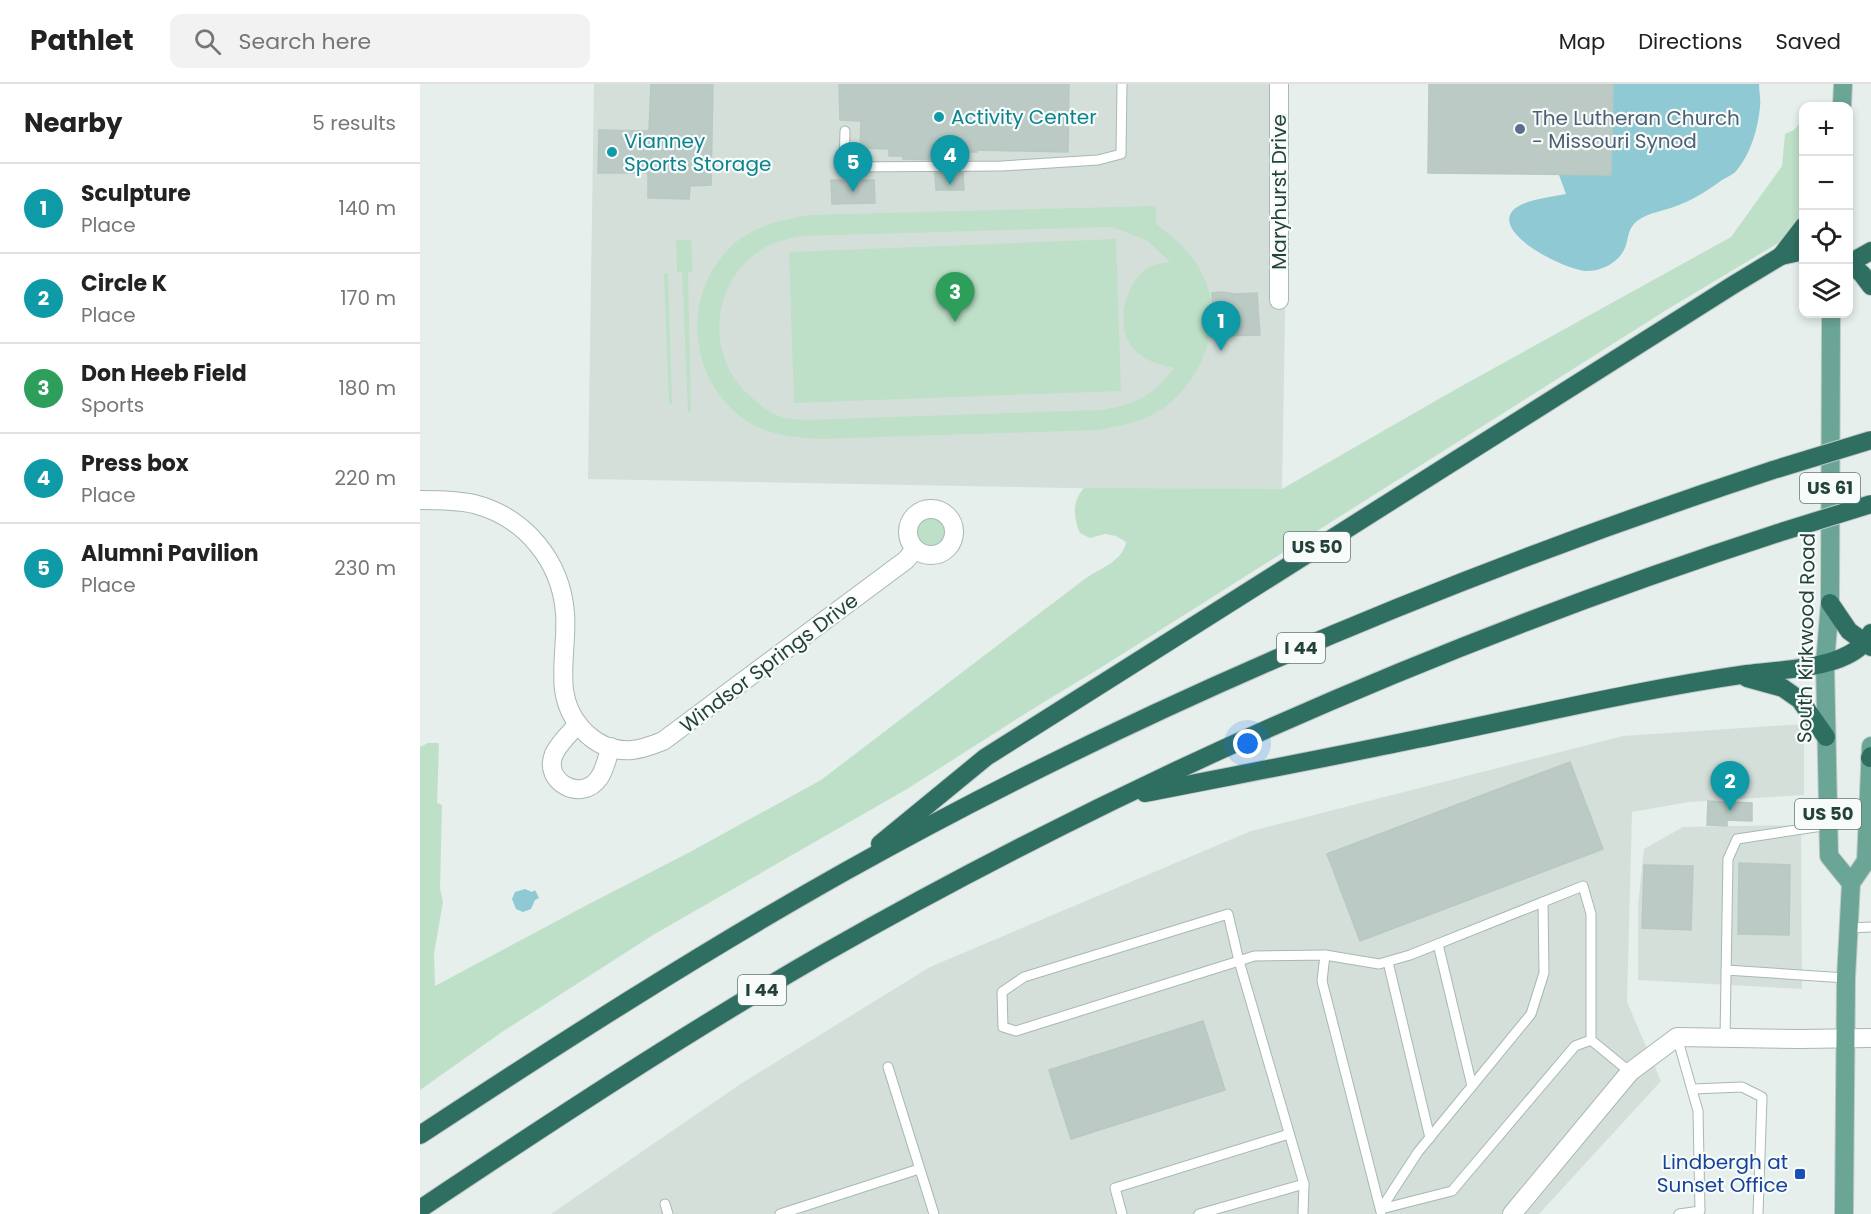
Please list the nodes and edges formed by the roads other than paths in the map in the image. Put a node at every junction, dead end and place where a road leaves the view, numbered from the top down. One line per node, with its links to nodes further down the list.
1 (1122, 84): 5 (lane)
2 (1280, 84): 13 (street, Maryhurst Drive)
3 (1843, 84): 4 (main road)
4 (1842, 102)
5 (845, 131)
6 (1799, 231): 9 (highway)
7 (1799, 251): 9 (highway, US 50)
8 (1871, 251): 10 (highway)
9 (1781, 256): 31 (highway, US 50)
10 (1853, 261)
11 (1850, 264): 12 (highway)
12 (1871, 286)
13 (1279, 300)
14 (1831, 318): 19 (main road, South Kirkwood Road / US 61)
15 (1871, 440): 31 (highway, I 44, bridge)
16 (420, 500): 23 (street, Windsor Springs Drive)
17 (1871, 504): 28 (highway, I 44, bridge)
18 (915, 549): 26 (street, Windsor Springs Drive)
19 (1830, 603): 20 (highway); 21 (main road, South Kirkwood Road / US 61)
20 (1869, 641): 21 (highway)
21 (1825, 663): 22 (highway); 24 (main road, South Kirkwood Road / US 61)
22 (1739, 675): 24 (highway); 28 (highway)
23 (578, 724): 26 (street, Windsor Springs Drive); 26 (street)
24 (1826, 737): 30 (main road, South Kirkwood Road / US 50)
25 (1871, 746): 27 (main road, US 50)
26 (611, 747)
27 (1871, 757): 29 (main road, US 50)
28 (1120, 798): 57 (highway, I 44)
29 (1869, 818): 32 (main road, US 50)
30 (1829, 825): 32 (main road, South Kirkwood Road / US 50); 40 (lane)
31 (848, 870): 52 (highway, I 44)
32 (1851, 883): 35 (main road, US 50)
33 (1543, 902): 36 (lane); 46 (lane); 49 (lane)
34 (1871, 927): 35 (lane)
35 (1849, 928): 41 (main road, US 50)
36 (1438, 944): 39 (lane); 49 (lane)
37 (1325, 955): 38 (lane); 39 (lane); 58 (lane)
38 (1239, 961): 38 (lane); 51 (lane)
39 (1388, 962): 53 (lane)
40 (1726, 970): 41 (lane); 43 (lane)
41 (1846, 978): 44 (main road, US 50)
42 (1677, 1036): 43 (street); 48 (street); 50 (lane)
43 (1725, 1038): 44 (street)
44 (1846, 1038): 45 (street); 70 (main road, US 50)
45 (1871, 1038)
46 (1591, 1040): 48 (lane); 58 (lane)
47 (888, 1067): 54 (lane)
48 (1630, 1072): 66 (street)
49 (1472, 1086): 53 (lane)
50 (1693, 1089): 59 (lane); 69 (lane)
51 (1289, 1134): 55 (lane); 63 (lane)
52 (420, 1135)
53 (1430, 1138): 58 (lane)
54 (920, 1169): 61 (lane); 62 (lane)
55 (1304, 1184): 64 (lane); 65 (lane)
56 (665, 1204): 60 (lane)
57 (420, 1209)
58 (1381, 1211)
59 (1700, 1211): 67 (lane); 68 (lane)
60 (668, 1214)
61 (780, 1214)
62 (934, 1214)
63 (1122, 1214)
64 (1199, 1214)
65 (1303, 1214)
66 (1512, 1214)
67 (1679, 1214)
68 (1710, 1214)
69 (1758, 1214)
70 (1844, 1214)

